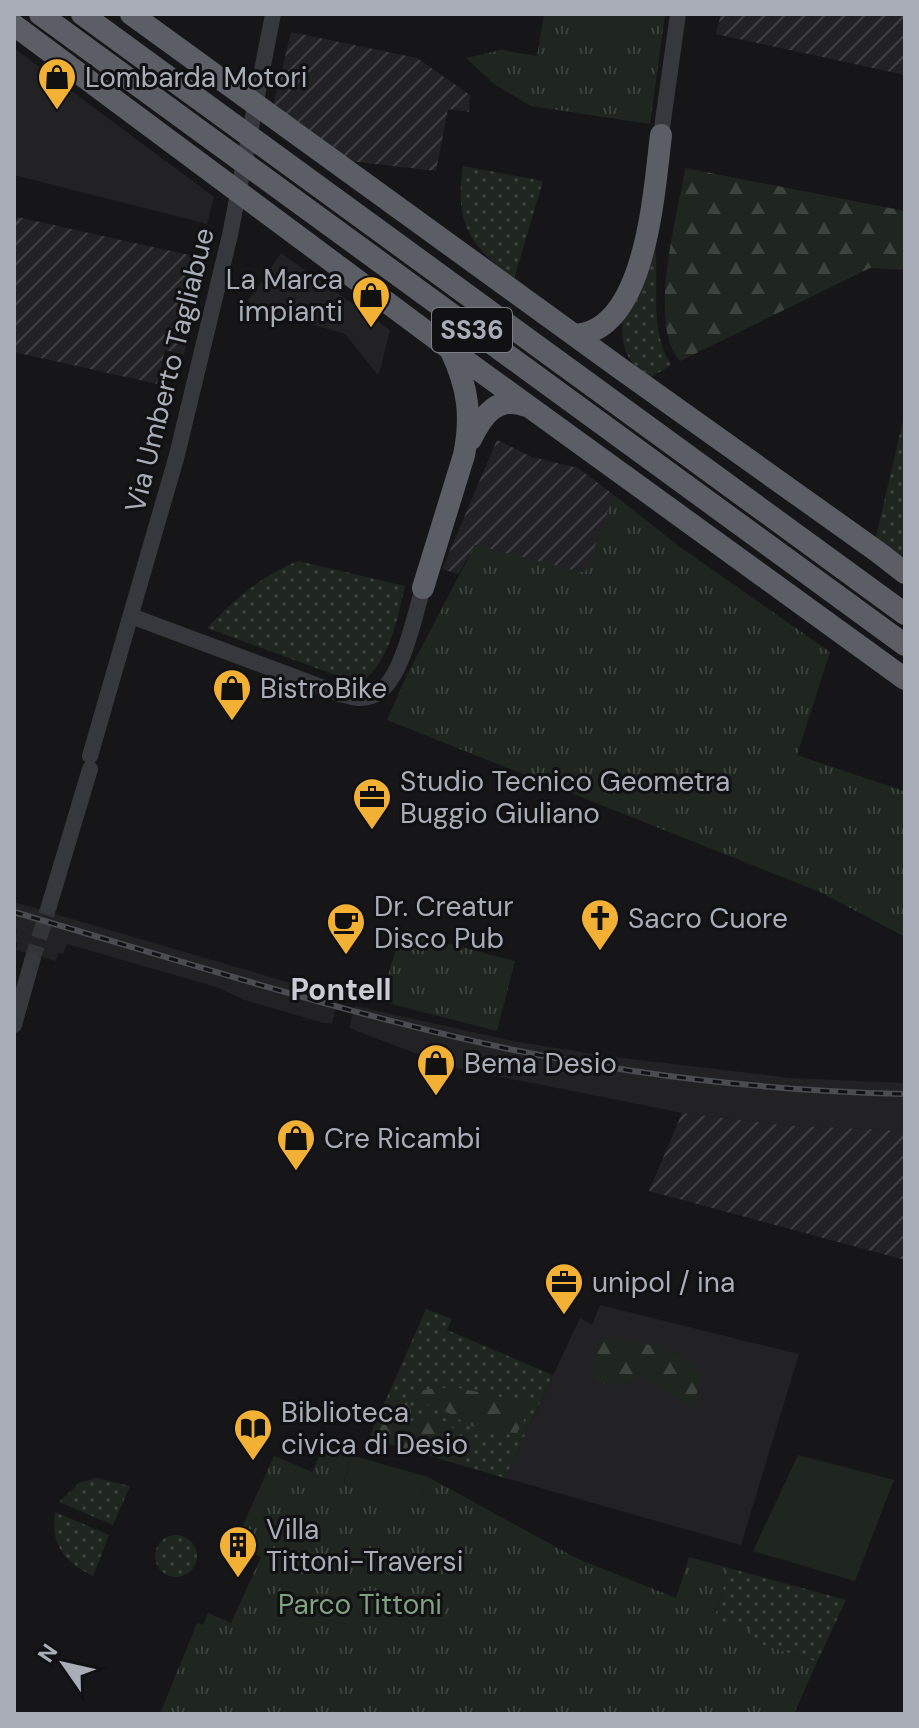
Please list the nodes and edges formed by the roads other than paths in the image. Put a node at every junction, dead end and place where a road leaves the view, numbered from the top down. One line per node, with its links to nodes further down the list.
1 (40, 14): 18 (highway, SS36)
2 (82, 14): 16 (highway, SS36)
3 (131, 14): 9 (highway)
4 (273, 14): 17 (street, Via Umberto Tagliabue)
5 (678, 14): 7 (street)
6 (14, 25): 10 (highway)
7 (661, 135): 8 (highway)
8 (614, 315): 9 (highway); 11 (highway)
9 (574, 335): 11 (highway)
10 (451, 350): 12 (highway); 13 (highway)
11 (621, 369): 14 (highway)
12 (533, 408): 13 (highway); 19 (highway)
13 (464, 455): 15 (highway)
14 (905, 573)
15 (423, 588): 17 (street)
16 (905, 614)
17 (131, 616): 20 (street, Via Umberto Tagliabue)
18 (905, 645)
19 (905, 679)
20 (49, 906)
21 (32, 961): 22 (street)
22 (14, 1025)

